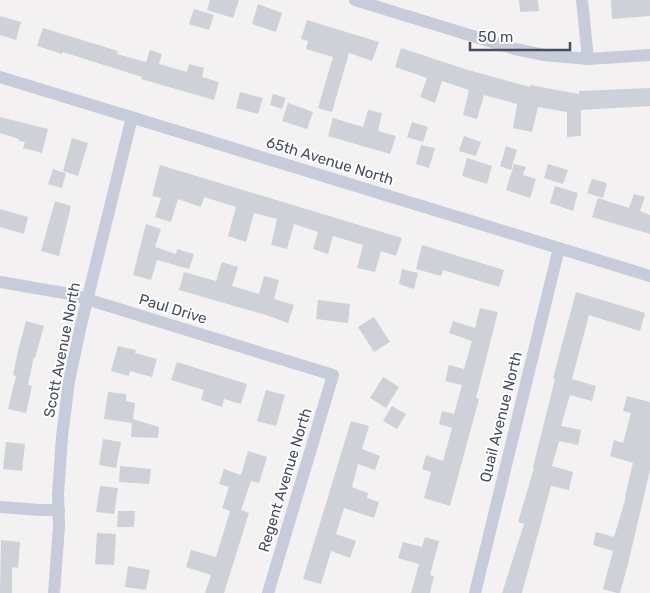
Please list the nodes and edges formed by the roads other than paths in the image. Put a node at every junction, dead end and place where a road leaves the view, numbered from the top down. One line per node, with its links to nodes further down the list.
1 (355, 0): 4 (street)
2 (582, 0): 4 (street)
3 (650, 55): 4 (street)
4 (588, 59)
5 (0, 77): 6 (street, 65th Avenue North)
6 (132, 117): 7 (street, 65th Avenue North); 10 (street, Scott Avenue North)
7 (559, 248): 8 (street, 65th Avenue North); 16 (street, Quail Avenue North)
8 (650, 276)
9 (0, 282): 10 (street, Paul Drive)
10 (88, 299): 11 (street, Paul Drive); 13 (street, Scott Avenue North)
11 (333, 375): 15 (street, Regent Avenue North)
12 (0, 507): 13 (street)
13 (59, 510): 14 (street, Scott Avenue North)
14 (54, 593)
15 (268, 593)
16 (475, 593)

